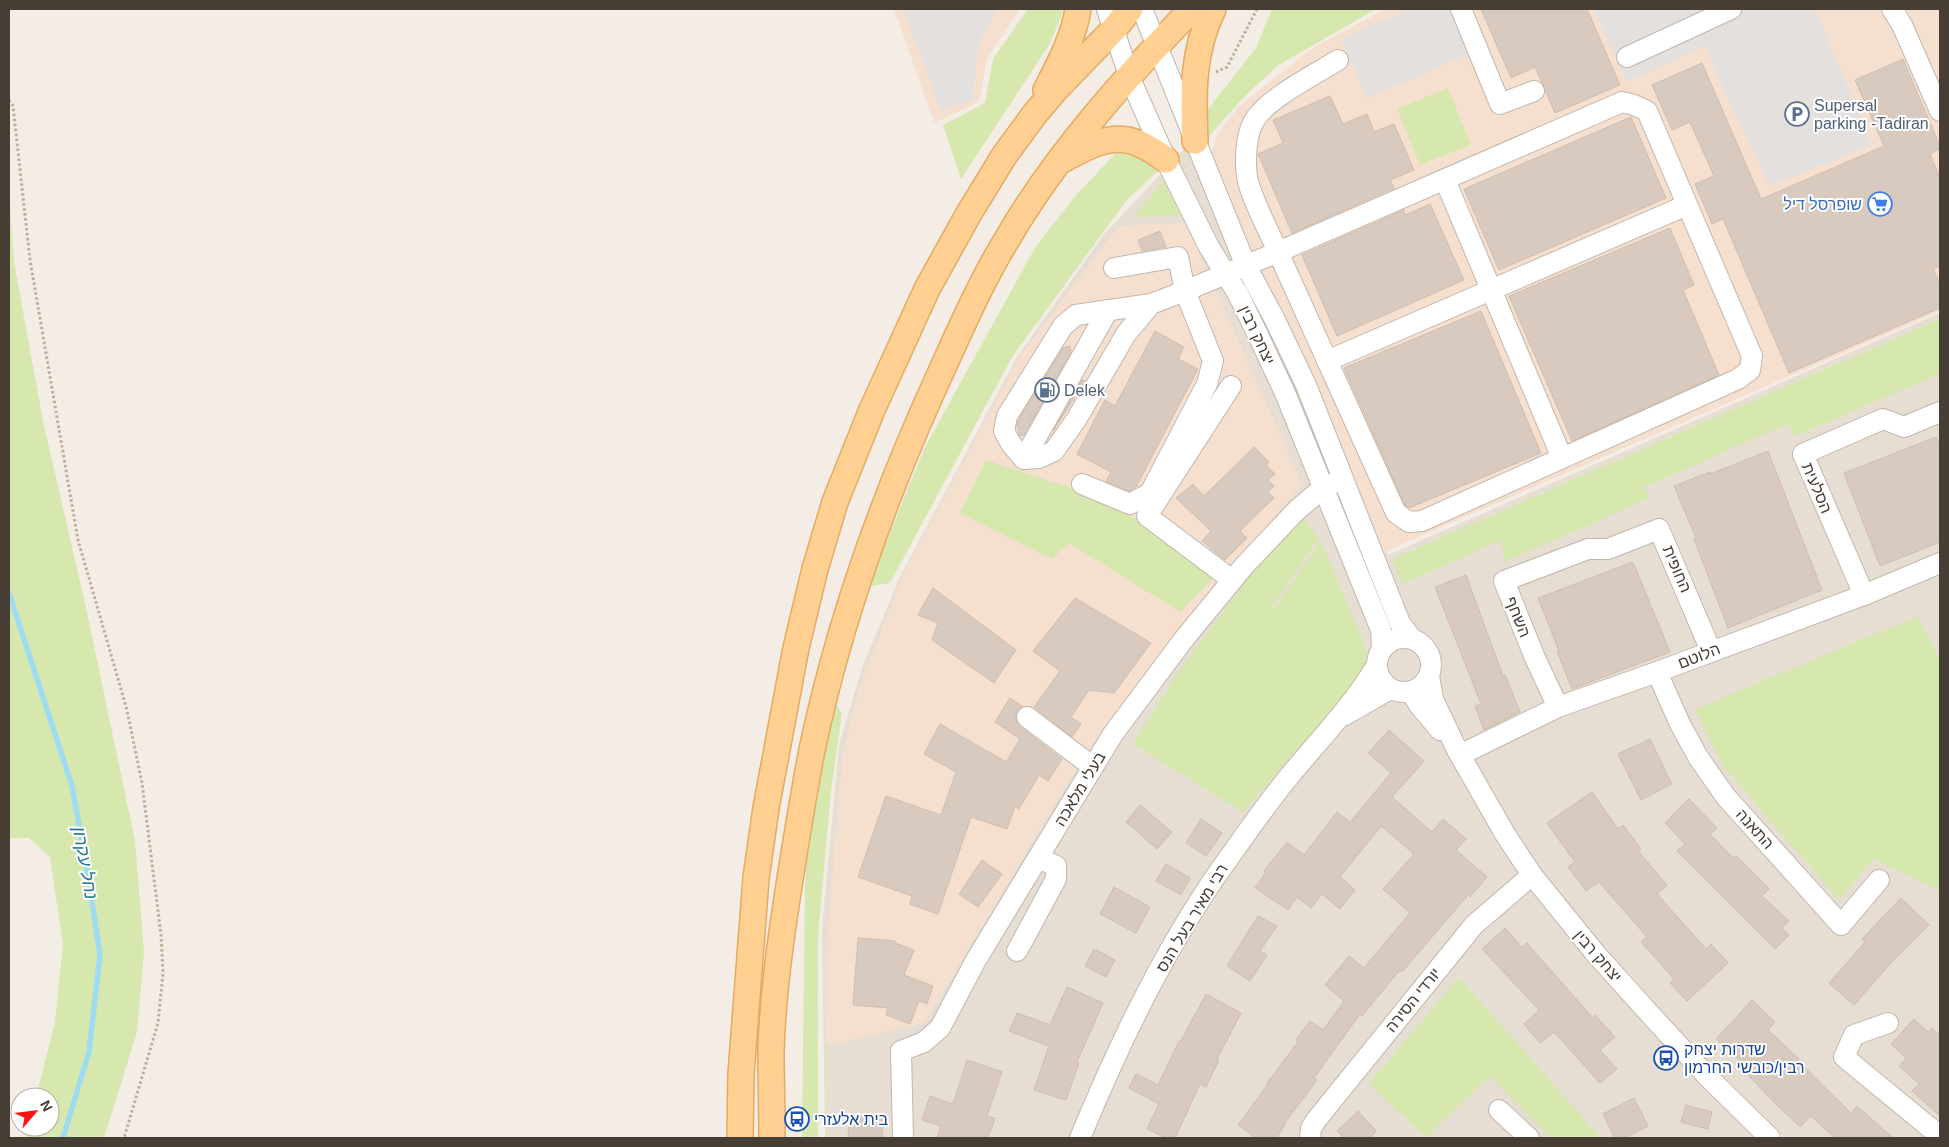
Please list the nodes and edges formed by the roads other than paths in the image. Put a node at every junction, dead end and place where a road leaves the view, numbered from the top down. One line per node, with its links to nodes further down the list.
1 (1078, 9): 16 (main road)
2 (1130, 9): 9 (main road)
3 (1142, 9): 10 (street, יצחק רבין)
4 (1192, 9): 10 (main road)
5 (1213, 9): 17 (main road)
6 (1461, 9): 14 (street)
7 (1731, 9): 11 (street)
8 (1892, 9): 15 (street)
9 (1110, 19): 13 (street, יצחק רבין); 16 (main road)
10 (1156, 46): 13 (main road); 17 (street, יצחק רבין)
11 (1627, 57)
12 (1338, 60): 22 (street)
13 (1129, 76): 18 (street, יצחק רבין); 19 (main road)
14 (1534, 91)
15 (1940, 111)
16 (1034, 115): 60 (main road)
17 (1195, 141): 23 (street, יצחק רבין)
18 (1166, 160): 19 (main road); 25 (street, יצחק רבין)
19 (1060, 162): 62 (main road)
20 (1445, 180): 21 (street); 22 (street); 26 (street)
21 (1687, 205): 26 (street); 33 (street)
22 (1278, 252): 23 (street); 30 (street)
23 (1246, 266): 25 (street); 35 (street, יצחק רבין)
24 (1114, 268): 27 (street)
25 (1225, 274): 27 (street); 37 (street, יצחק רבין)
26 (1491, 290): 30 (street); 33 (street)
27 (1185, 291): 28 (street); 36 (street)
28 (1151, 304): 29 (street); 34 (street)
29 (1108, 310): 34 (street); 34 (street)
30 (1328, 361): 33 (street)
31 (1231, 386): 40 (street)
32 (1940, 412): 41 (street, הסלעית)
33 (1562, 458)
34 (1024, 459)
35 (1343, 479): 37 (street, בעלי מלאכה); 42 (street, יצחק רבין)
36 (1082, 484)
37 (1323, 488): 40 (street, בעלי מלאכה); 44 (street, יצחק רבין)
38 (1588, 549): 43 (street, החופית); 49 (street, השחף)
39 (1940, 562): 41 (street, הלוטם)
40 (1232, 580): 53 (street, בעלי מלאכה)
41 (1864, 595): 43 (street, הלוטם)
42 (1412, 639): 44 (street); 46 (street)
43 (1711, 651): 45 (street, הלוטם)
44 (1379, 657): 47 (street); 51 (street, רבי מאיר בעל הנס)
45 (1657, 672): 49 (street, הלוטם); 56 (street, התאנה)
46 (1429, 676): 48 (street); 52 (street, יצחק רבין)
47 (1390, 689): 48 (street); 51 (street, רבי מאיר בעל הנס)
48 (1411, 692): 52 (street, יצחק רבין)
49 (1558, 707): 52 (street, הלוטם)
50 (1027, 717): 53 (street)
51 (1337, 720): 64 (street, רבי מאיר בעל הנס)
52 (1459, 753): 55 (street, יצחק רבין)
53 (1093, 767): 54 (street, בעלי מלאכה)
54 (1038, 858): 57 (street); 63 (street, בעלי מלאכה)
55 (1532, 875): 65 (street, יורדי הסירה); 67 (street, יצחק רבין)
56 (1879, 880)
57 (1017, 951)
58 (1888, 1023): 61 (street)
59 (1499, 1110): 66 (street)
60 (740, 1134)
61 (1940, 1136)
62 (772, 1138)
63 (903, 1138)
64 (1080, 1138)
65 (1310, 1138)
66 (1529, 1138)
67 (1770, 1138)

